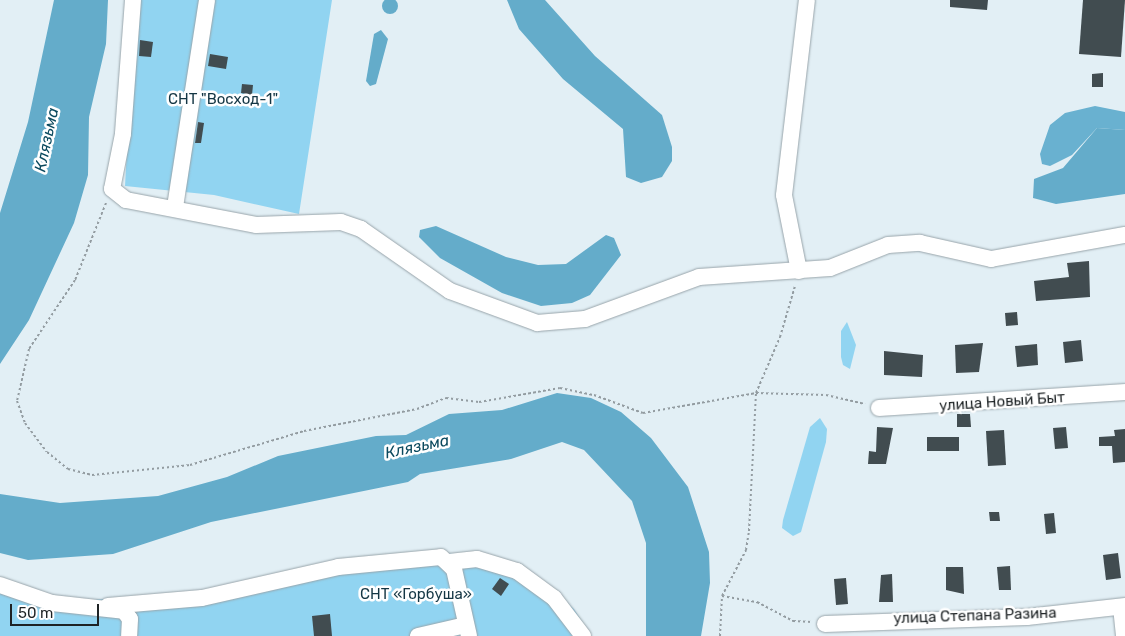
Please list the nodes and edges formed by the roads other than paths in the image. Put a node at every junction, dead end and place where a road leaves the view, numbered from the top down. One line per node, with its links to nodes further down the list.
1 (132, 0): 4 (street)
2 (206, 0): 4 (street)
3 (807, 0): 6 (street)
4 (175, 207): 6 (street)
5 (1125, 235): 6 (street)
6 (799, 272)
7 (1125, 392): 8 (street, улица Новый Быт)
8 (879, 408)
9 (449, 562): 11 (street); 14 (street); 17 (street)
10 (0, 585): 11 (street)
11 (108, 606): 15 (street)
12 (1123, 606): 13 (street, улица Степана Разина); 18 (street)
13 (825, 624)
14 (468, 630): 16 (street)
15 (129, 636)
16 (418, 636)
17 (583, 636)
18 (1124, 636)

